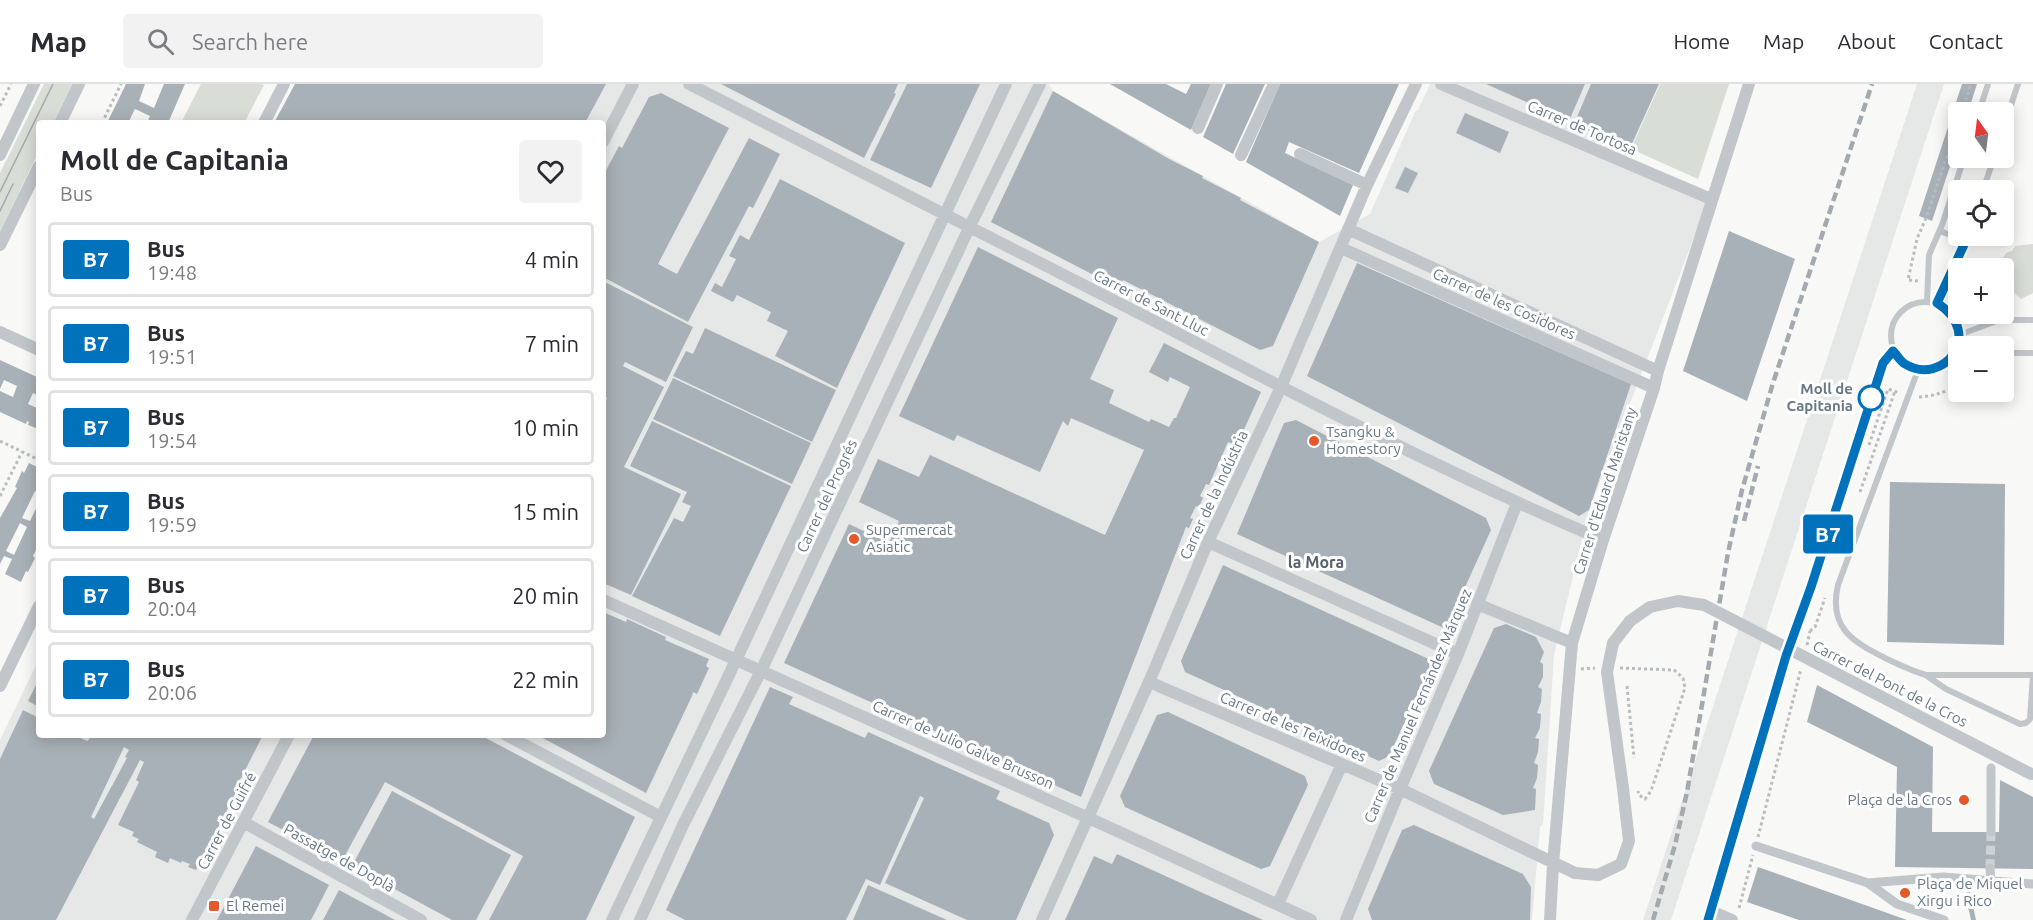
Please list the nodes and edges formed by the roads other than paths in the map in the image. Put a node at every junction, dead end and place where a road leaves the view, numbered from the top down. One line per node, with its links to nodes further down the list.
1 (34, 84): 23 (street)
2 (79, 84): 17 (street)
3 (284, 84): 18 (street)
4 (633, 84): 20 (street)
5 (689, 84): 28 (street, Carrer de Sant Lluc)
6 (1005, 84): 28 (street, Carrer del Progrés)
7 (1040, 84): 29 (street, Carrer del Progrés)
8 (1217, 84): 19 (street)
9 (1274, 84): 21 (street)
10 (1416, 84): 25 (street, Carrer de la Indústria)
11 (1441, 84): 26 (street, Carrer de Tortosa)
12 (1749, 84): 26 (street, Carrer d'Eduard Maristany)
13 (1988, 84): 15 (lane)
14 (2018, 84): 16 (lane)
15 (1982, 102)
16 (2012, 102)
17 (61, 120)
18 (266, 120)
19 (1198, 128)
20 (606, 136)
21 (1241, 154)
22 (1300, 154): 25 (street)
23 (0, 155)
24 (36, 172): 33 (street)
25 (1368, 185): 30 (street, Carrer de la Indústria)
26 (1711, 199): 47 (street, Carrer d'Eduard Maristany)
27 (1948, 207): 31 (lane)
28 (945, 212): 29 (street, Carrer de Sant Lluc); 59 (street, Carrer del Progrés)
29 (970, 226): 48 (street, Carrer de Sant Lluc); 60 (street, Carrer del Progrés)
30 (1348, 229): 35 (street, Carrer de la Indústria); 47 (street, Carrer de les Cosidores)
31 (1940, 231): 32 (lane); 36 (lane)
32 (1948, 233)
33 (0, 245)
34 (1963, 246): 37 (lane)
35 (1341, 248): 48 (street, Carrer de la Indústria); 49 (street, Carrer de les Cosidores)
36 (1927, 301): 37 (lane); 42 (lane)
37 (1937, 303): 40 (lane)
38 (2033, 320): 40 (lane)
39 (0, 332): 41 (street)
40 (1959, 335)
41 (36, 349)
42 (1893, 351): 46 (lane); 53 (lane)
43 (2014, 353): 44 (lane)
44 (2033, 353)
45 (1948, 361): 46 (lane)
46 (1918, 370): 61 (lane)
47 (1658, 371): 49 (street, Carrer d'Eduard Maristany)
48 (1281, 387): 50 (street, Carrer de Sant Lluc); 52 (street, Carrer de la Indústria)
49 (1654, 388): 51 (street, Carrer d'Eduard Maristany)
50 (1517, 503): 51 (street, Carrer de Sant Lluc); 55 (street, Carrer de Manuel Fernández Márquez)
51 (1603, 540): 57 (street, Carrer d'Eduard Maristany)
52 (1208, 542): 58 (street); 63 (street, Carrer de la Indústria)
53 (1811, 587): 82 (street)
54 (606, 601): 59 (street, Carrer de Julio Galve Brusson)
55 (1477, 604): 57 (street); 58 (street, Carrer de Manuel Fernández Márquez)
56 (36, 612): 64 (street)
57 (1572, 644): 76 (street, Carrer d'Eduard Maristany)
58 (1458, 654): 70 (street, Carrer de Manuel Fernández Márquez)
59 (735, 660): 60 (street, Carrer de Julio Galve Brusson); 71 (street, Carrer del Progrés)
60 (761, 671): 72 (street, Carrer de Julio Galve Brusson); 86 (street, Carrer del Progrés)
61 (1926, 675): 62 (lane); 62 (lane)
62 (2033, 675)
63 (1149, 682): 67 (street, Carrer de les Teixidores); 72 (street, Carrer de la Indústria)
64 (0, 686)
65 (287, 738): 73 (street, Carrer de Guifré)
66 (512, 738): 71 (street)
67 (1342, 764): 70 (street, Carrer de les Teixidores); 81 (street)
68 (1991, 768): 74 (street)
69 (2032, 774): 76 (street, Carrer del Pont de la Cros, bridge)
70 (1400, 789): 76 (street, Carrer de les Teixidores); 89 (street, Carrer de Manuel Fernández Márquez)
71 (661, 817): 85 (street, Carrer del Progrés)
72 (1088, 818): 81 (street, Carrer de Julio Galve Brusson); 87 (street, Carrer de la Indústria)
73 (243, 822): 83 (street, Carrer de Guifré); 84 (street, Passatge de Doplà)
74 (1991, 832)
75 (1756, 846): 79 (street)
76 (1553, 864): 90 (street, Carrer d'Eduard Maristany)
77 (1990, 868): 78 (street)
78 (1990, 881): 79 (street); 80 (street)
79 (1868, 883): 92 (street)
80 (2033, 884)
81 (1278, 904): 88 (street, Carrer de Julio Galve Brusson)
82 (1709, 916): 91 (street)
83 (192, 920)
84 (421, 920)
85 (612, 920)
86 (640, 920)
87 (1042, 920)
88 (1311, 920)
89 (1346, 920)
90 (1550, 920)
91 (1732, 920)
92 (1944, 920)

